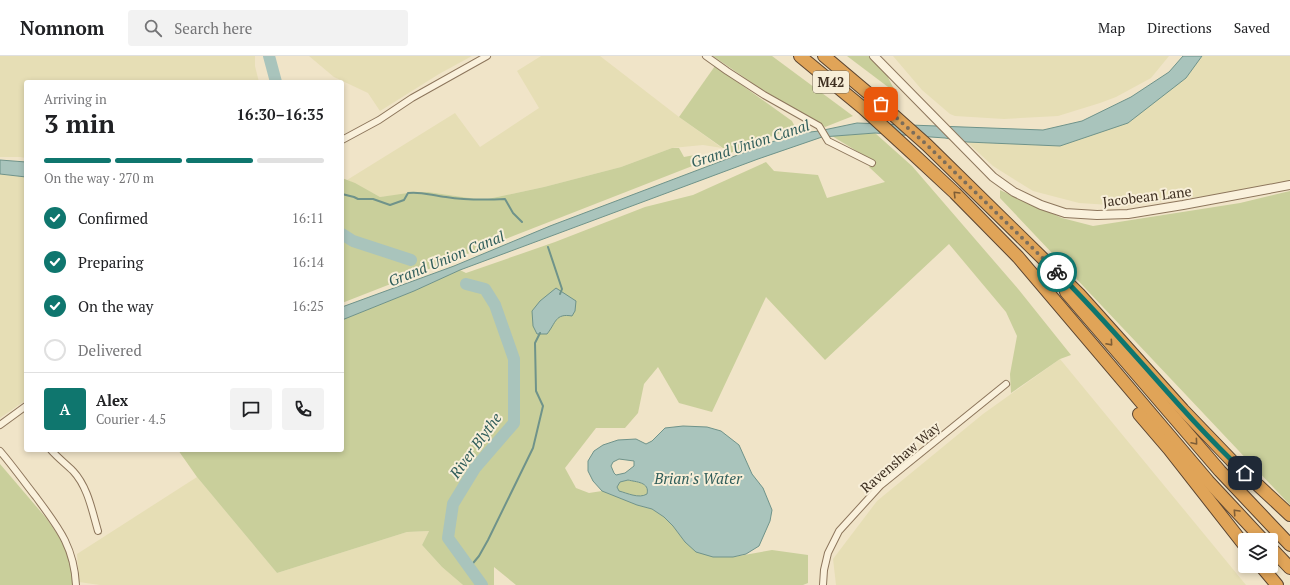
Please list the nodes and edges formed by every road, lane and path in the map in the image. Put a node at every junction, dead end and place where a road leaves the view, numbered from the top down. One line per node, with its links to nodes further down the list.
1 (487, 56): 6 (street)
2 (706, 56): 7 (street)
3 (800, 56): 10 (highway, M42, one-way to 3)
4 (824, 56): 9 (highway, M42)
5 (874, 56): 8 (street, Jacobean Lane)
6 (344, 139)
7 (872, 163)
8 (1290, 185)
9 (972, 189): 16 (highway); 20 (highway, M42, one-way to 20)
10 (976, 215): 18 (highway, M42, one-way to 10); 19 (highway)
11 (1006, 384): 25 (street, Ravenshaw Way)
12 (24, 407): 13 (street)
13 (0, 425)
14 (0, 451): 24 (street)
15 (52, 452): 17 (street)
16 (1290, 515)
17 (98, 531)
18 (1256, 533)
19 (1238, 537)
20 (1290, 545)
21 (1278, 555): 22 (highway)
22 (1290, 568)
23 (1267, 573): 26 (highway)
24 (76, 585)
25 (823, 585)
26 (1277, 585)

